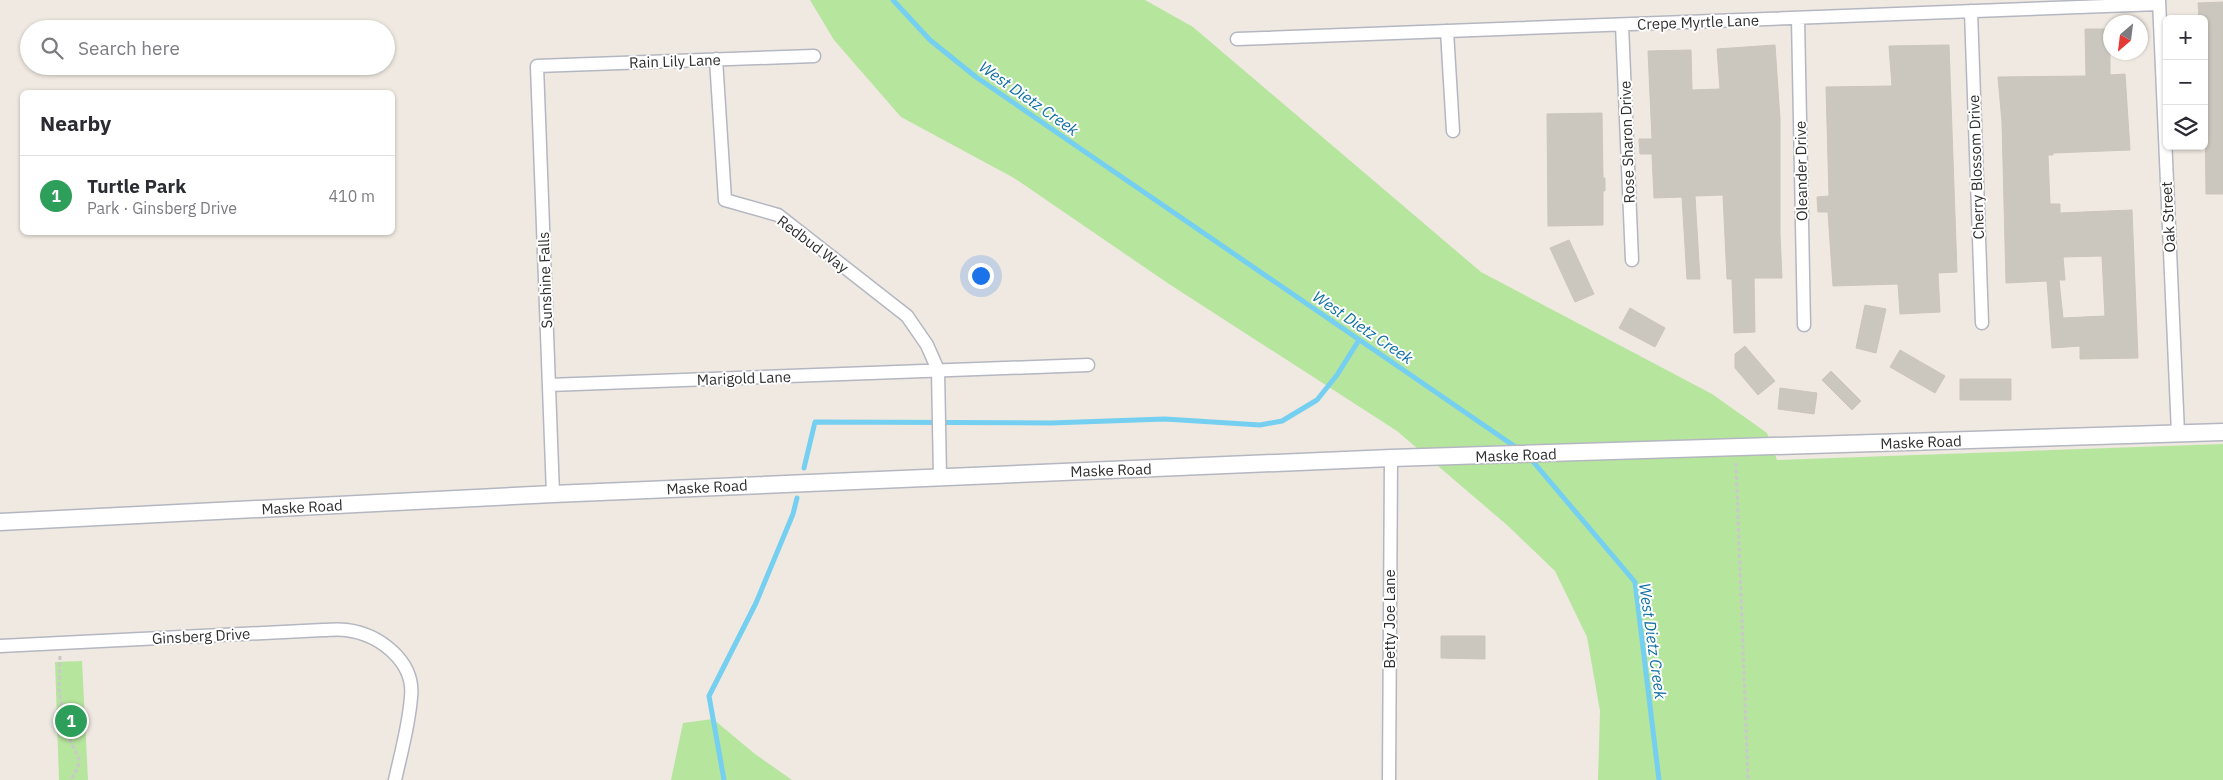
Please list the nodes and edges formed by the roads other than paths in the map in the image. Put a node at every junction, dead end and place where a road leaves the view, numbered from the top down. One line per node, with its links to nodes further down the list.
1 (2159, 2): 2 (street, Crepe Myrtle Lane); 18 (street, Oak Street)
2 (1971, 11): 3 (street, Crepe Myrtle Lane); 12 (street, Cherry Blossom Drive)
3 (1798, 18): 4 (street, Crepe Myrtle Lane); 13 (street, Oleander Drive)
4 (1622, 24): 5 (street, Crepe Myrtle Lane); 11 (street, Rose Sharon Drive)
5 (1447, 31): 6 (street, Crepe Myrtle Lane); 10 (street)
6 (1237, 39)
7 (814, 56): 8 (street, Rain Lily Lane)
8 (716, 59): 9 (street, Rain Lily Lane); 15 (street, Redbud Way)
9 (537, 66): 16 (street, Sunshine Falls)
10 (1453, 131)
11 (1632, 260)
12 (1982, 323)
13 (1804, 325)
14 (1088, 365): 15 (street, Marigold Lane)
15 (938, 370): 16 (street, Marigold Lane); 20 (street)
16 (549, 385): 21 (street, Sunshine Falls)
17 (2223, 432): 18 (street, Maske Road)
18 (2178, 434): 19 (street, Maske Road)
19 (1391, 458): 20 (street, Maske Road); 25 (street, Betty Joe Lane)
20 (940, 477): 21 (street, Maske Road)
21 (553, 494): 22 (street, Maske Road)
22 (0, 522)
23 (0, 646): 24 (street, Ginsberg Drive)
24 (396, 780)
25 (1389, 780)

